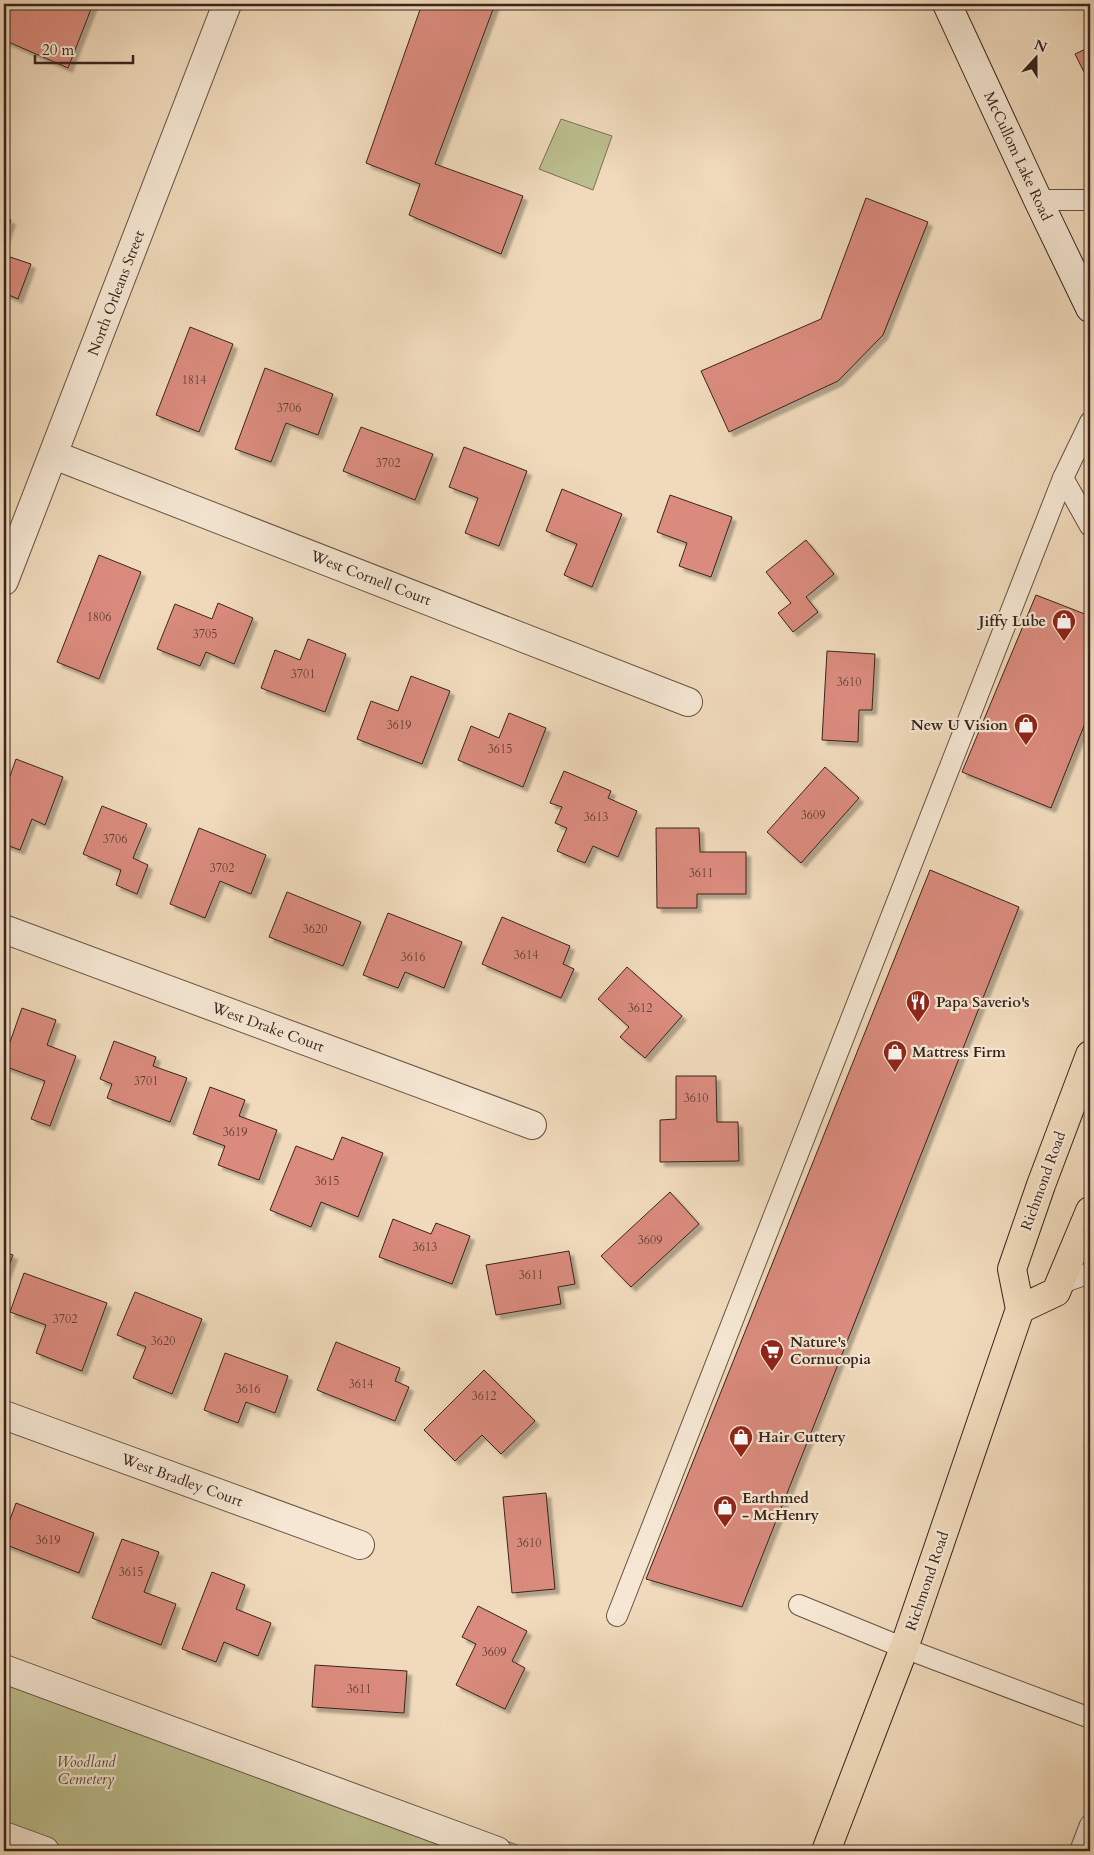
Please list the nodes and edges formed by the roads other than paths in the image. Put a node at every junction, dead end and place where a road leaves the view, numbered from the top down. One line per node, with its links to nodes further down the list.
1 (227, 4): 7 (street, North Orleans Street)
2 (947, 4): 3 (street, McCullom Lake Road)
3 (1038, 200): 4 (lane); 5 (street, McCullom Lake Road)
4 (1090, 200)
5 (1089, 302)
6 (1090, 422): 8 (lane)
7 (54, 455): 10 (street, North Orleans Street); 11 (street, West Cornell Court)
8 (1063, 478): 9 (lane); 22 (lane)
9 (1090, 526)
10 (4, 581)
11 (688, 702)
12 (4, 929): 14 (street, West Drake Court)
13 (1090, 1056): 18 (main road, Richmond Road)
14 (532, 1125)
15 (1090, 1210): 17 (main road)
16 (1090, 1273): 17 (lane)
17 (1059, 1284): 18 (main road)
18 (1020, 1309): 23 (main road, Richmond Road)
19 (4, 1415): 20 (street, West Bradley Court)
20 (360, 1545)
21 (800, 1605): 23 (lane)
22 (617, 1616)
23 (904, 1648): 25 (lane); 30 (main road, Richmond Road)
24 (4, 1669): 29 (street)
25 (1090, 1718)
26 (1090, 1825): 31 (lane)
27 (4, 1836): 28 (street)
28 (45, 1851)
29 (497, 1851)
30 (826, 1851)
31 (1080, 1851)

